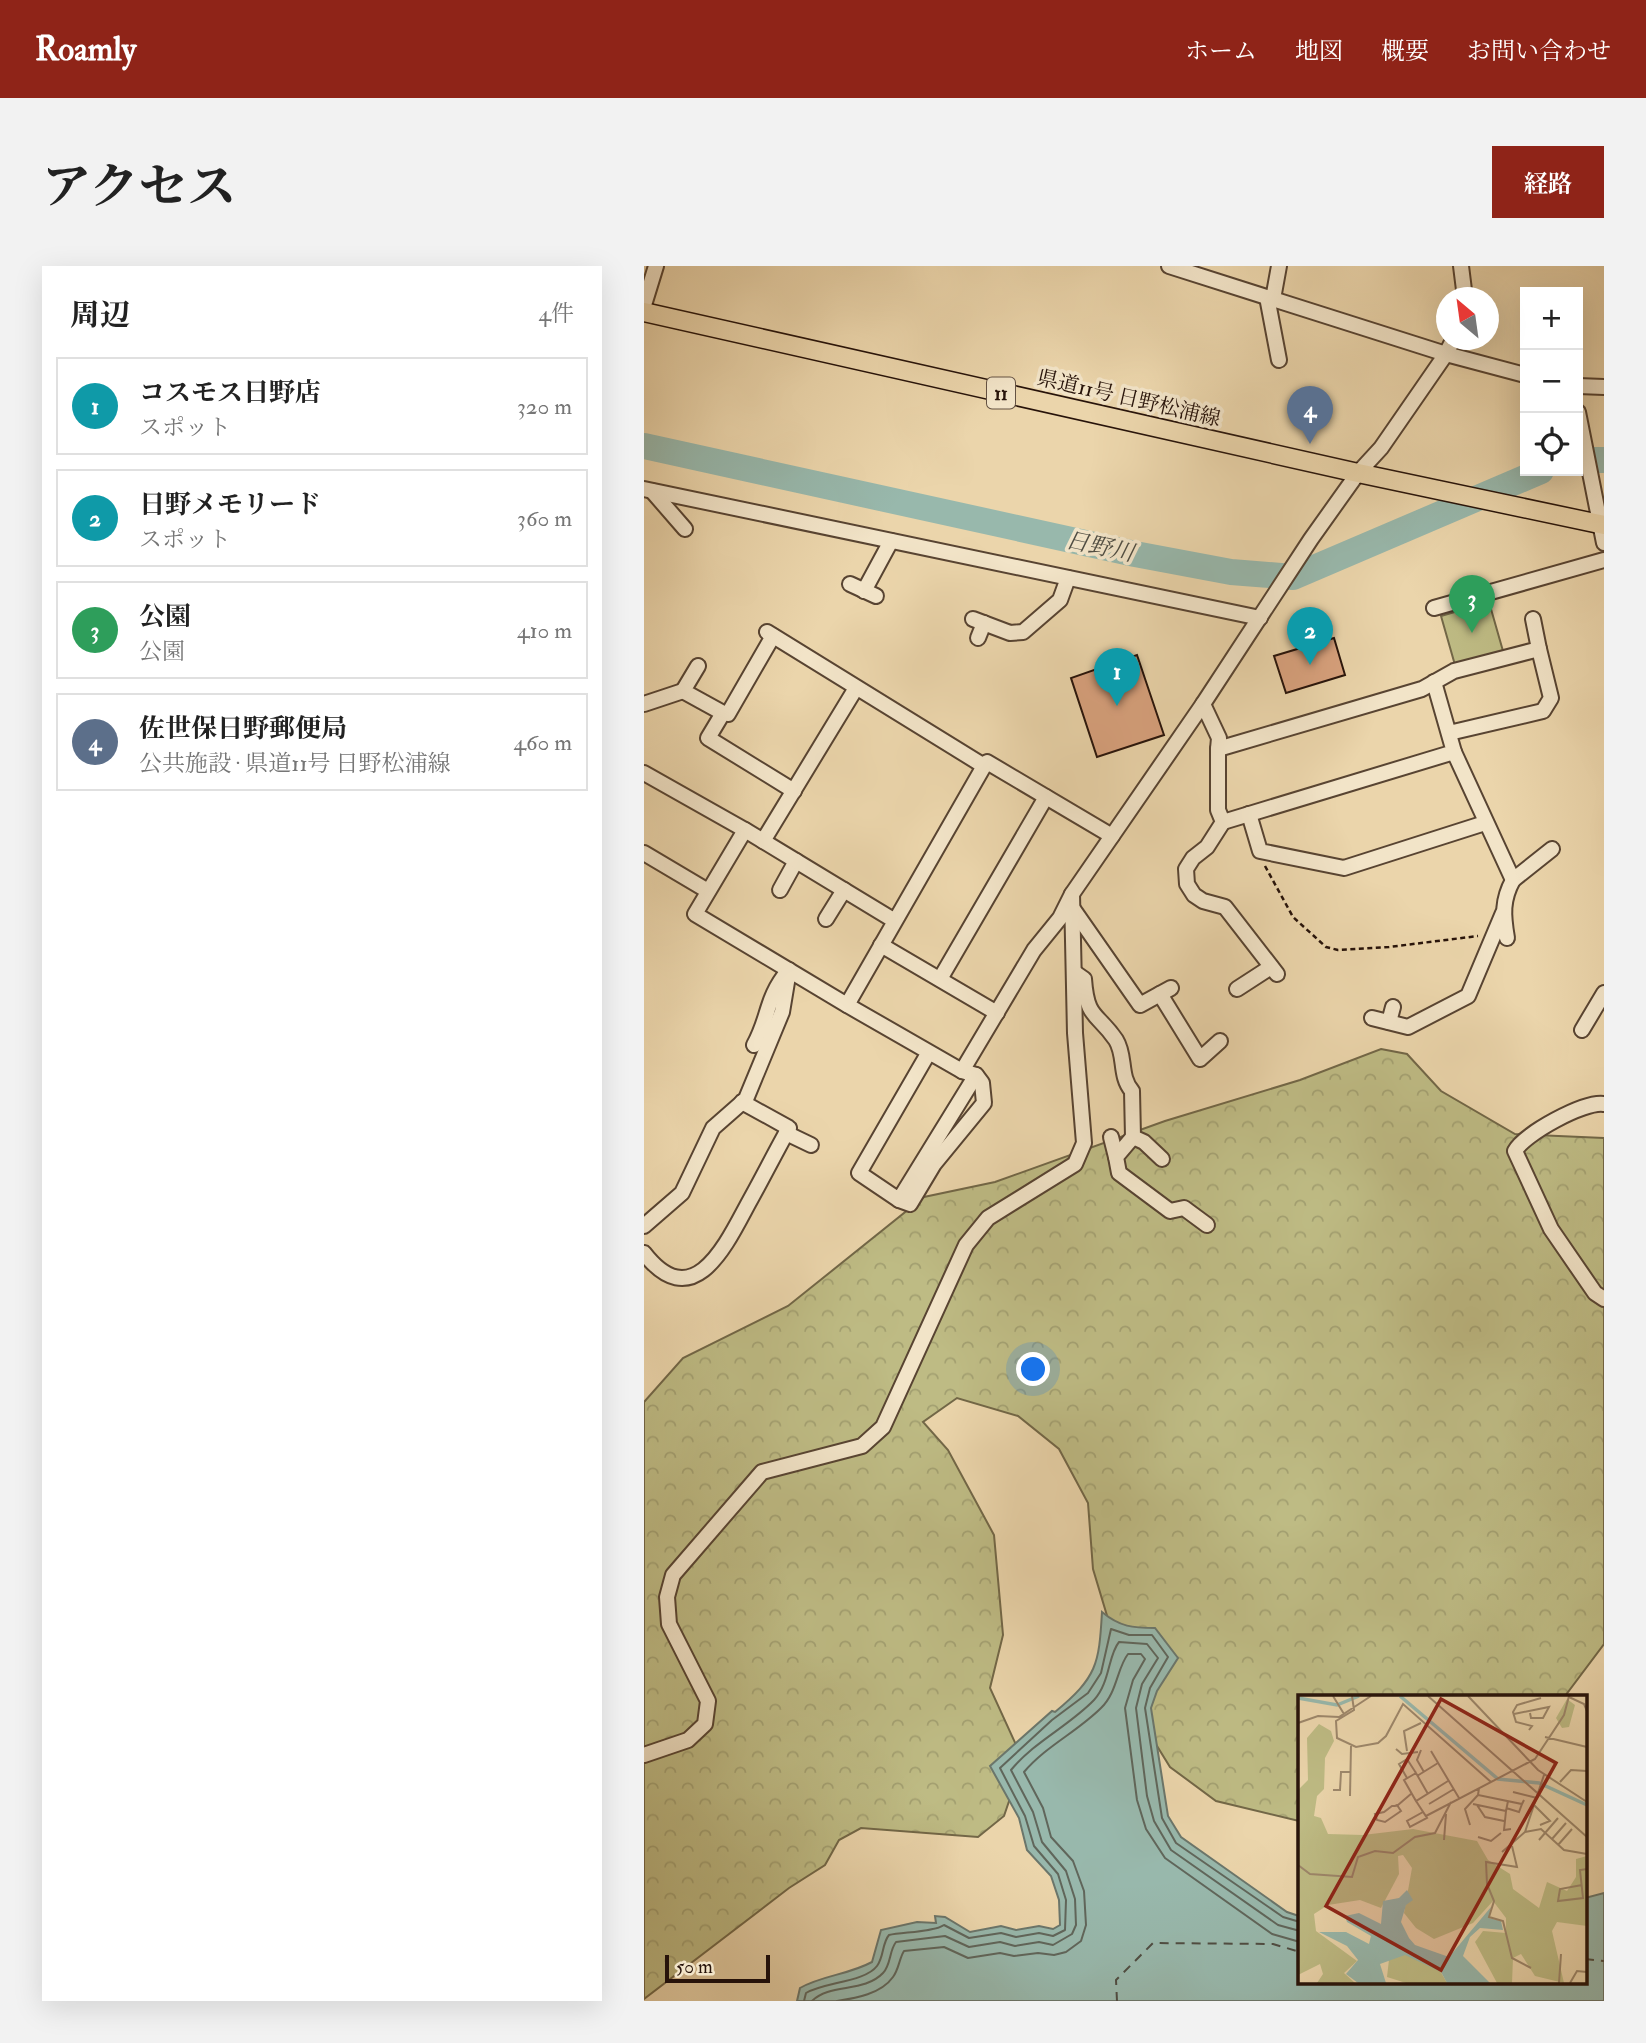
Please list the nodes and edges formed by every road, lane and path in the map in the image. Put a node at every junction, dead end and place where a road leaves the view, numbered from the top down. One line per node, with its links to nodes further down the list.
1 (656, 266): 7 (street)
2 (1169, 266): 6 (street)
3 (1279, 266): 6 (street)
4 (1461, 266): 5 (street)
5 (1464, 287)
6 (1270, 298): 10 (street); 11 (street)
7 (644, 305)
8 (644, 312): 16 (main road, 県道11号 日野松浦線 / 11)
9 (1448, 350): 10 (street)
10 (1446, 354): 12 (street); 16 (street)
11 (1279, 360)
12 (1520, 374)
13 (1583, 386): 14 (street)
14 (1604, 387)
15 (1578, 413): 18 (street)
16 (1358, 473): 18 (main road, 11); 26 (street)
17 (648, 490): 19 (street); 20 (street)
18 (1602, 524): 21 (street)
19 (685, 529)
20 (891, 541): 23 (street); 24 (street)
21 (1604, 542)
22 (1604, 560): 25 (street)
23 (1068, 578): 26 (street); 28 (street)
24 (850, 584)
25 (1434, 608)
26 (1260, 618): 34 (street)
27 (1533, 619): 29 (street)
28 (978, 638)
29 (1539, 649): 31 (street); 37 (street)
30 (698, 666): 33 (street)
31 (1434, 682): 37 (street); 38 (street)
32 (856, 688): 36 (street); 40 (street); 42 (street)
33 (683, 691): 35 (street); 36 (street)
34 (1203, 704): 38 (street); 48 (street)
35 (644, 705)
36 (723, 713): 42 (street)
37 (1449, 733): 39 (street)
38 (1218, 749): 45 (street)
39 (1454, 752): 44 (street); 46 (street)
40 (984, 766): 43 (street); 61 (street)
41 (644, 773): 47 (street)
42 (794, 791): 49 (street)
43 (1046, 797): 48 (street); 66 (street)
44 (1249, 814): 45 (street); 51 (street)
45 (1223, 822): 67 (street)
46 (1485, 823): 51 (street); 54 (street)
47 (745, 830): 49 (street); 57 (street)
48 (1112, 836): 58 (street)
49 (763, 841): 53 (street)
50 (1552, 849): 54 (street)
51 (1260, 850): 62 (path)
52 (644, 853): 57 (street)
53 (796, 861): 55 (street); 56 (street)
54 (1513, 880): 62 (street)
55 (780, 890)
56 (844, 890): 60 (street); 61 (street)
57 (708, 891): 64 (street)
58 (1072, 894): 59 (street); 71 (street)
59 (1073, 909): 65 (street); 75 (street)
60 (826, 919)
61 (895, 921): 63 (street)
62 (1501, 936): 73 (street)
63 (881, 945): 66 (street); 69 (street)
64 (789, 970): 69 (street); 76 (street); 79 (street)
65 (1073, 972): 83 (street); 92 (street)
66 (940, 979): 71 (street)
67 (1237, 989)
68 (1604, 993): 74 (street)
69 (847, 1005): 77 (street)
70 (1393, 1007): 73 (street)
71 (997, 1013): 78 (street)
72 (1372, 1018): 73 (street)
73 (1390, 1022)
74 (1582, 1030)
75 (1220, 1041)
76 (754, 1045)
77 (929, 1052): 78 (street); 87 (street)
78 (969, 1073): 87 (street); 87 (street)
79 (742, 1102): 81 (street); 89 (street)
80 (1604, 1104): 91 (street)
81 (786, 1133): 84 (street); 90 (street)
82 (1111, 1137): 85 (street)
83 (1133, 1137): 85 (street); 86 (street)
84 (811, 1145)
85 (1116, 1157): 88 (street)
86 (1162, 1158)
87 (899, 1200)
88 (1207, 1225)
89 (644, 1226)
90 (644, 1254)
91 (1604, 1298)
92 (644, 1755)

